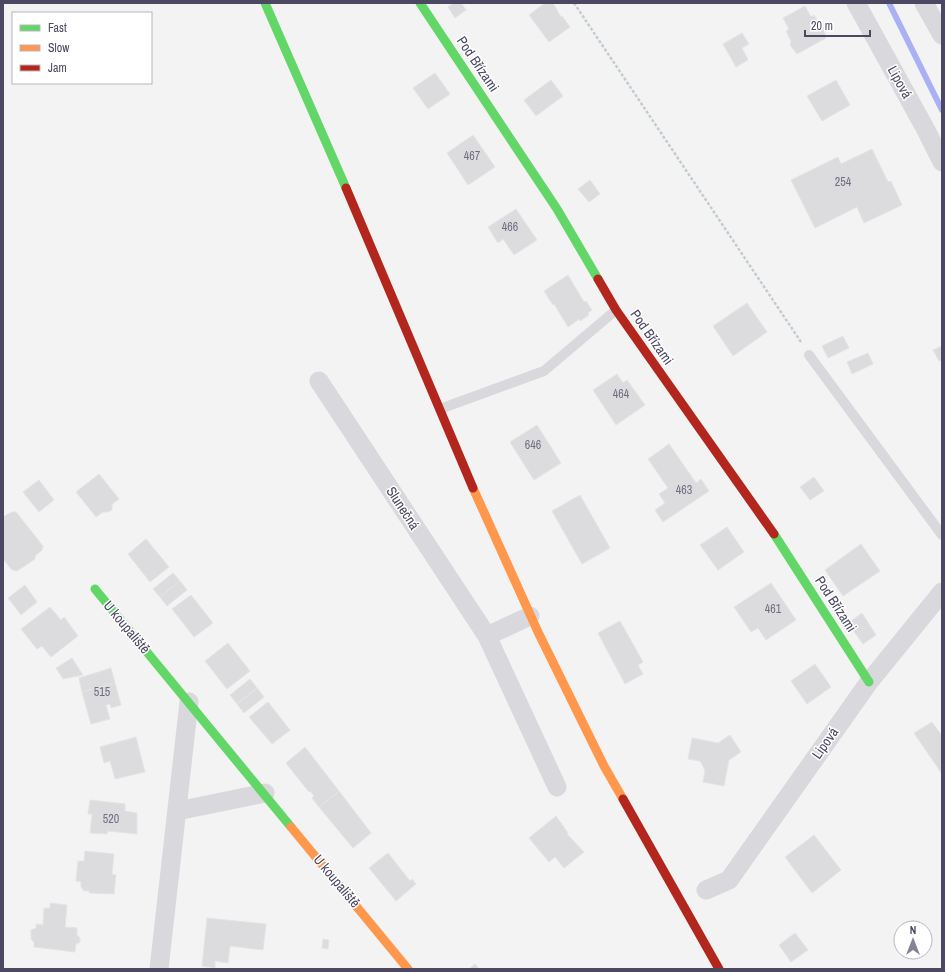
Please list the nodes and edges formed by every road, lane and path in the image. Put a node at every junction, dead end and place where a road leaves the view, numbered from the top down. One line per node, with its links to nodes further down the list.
1 (265, 3): 11 (street)
2 (420, 3): 8 (street, Pod Břízami)
3 (574, 3): 9 (path)
4 (856, 3): 7 (street, Lipová)
5 (924, 3): 6 (street)
6 (942, 35)
7 (942, 162)
8 (616, 310): 11 (lane); 17 (street, Pod Břízami)
9 (809, 355): 12 (lane)
10 (319, 381): 16 (street, Slunečná)
11 (440, 409): 15 (street)
12 (942, 536)
13 (96, 589): 18 (street, U koupaliště)
14 (942, 592): 17 (street, Lipová)
15 (530, 616): 16 (street); 25 (street)
16 (487, 636): 19 (street, Slunečná)
17 (869, 682): 22 (street, Lipová)
18 (189, 702): 20 (street, U koupaliště); 21 (street)
19 (557, 787)
20 (265, 794): 21 (street); 24 (street, U koupaliště)
21 (176, 811): 23 (street)
22 (706, 890)
23 (159, 969)
24 (408, 969)
25 (719, 969)

